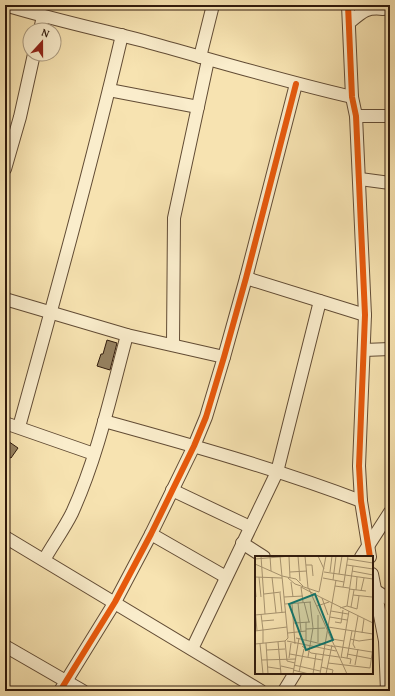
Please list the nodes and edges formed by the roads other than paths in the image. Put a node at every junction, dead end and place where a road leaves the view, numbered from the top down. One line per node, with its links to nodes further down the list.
1 (5, 5): 5 (street)
2 (213, 5): 9 (street)
3 (348, 5): 7 (street)
4 (385, 10): 7 (street)
5 (43, 16): 6 (street); 8 (street)
6 (42, 22)
7 (349, 23): 13 (street)
8 (122, 35): 9 (street); 12 (street)
9 (204, 58): 11 (street); 14 (street)
10 (32, 62): 17 (street)
11 (296, 84): 13 (street); 20 (street)
12 (109, 90): 14 (street); 23 (street)
13 (352, 97): 15 (street)
14 (198, 107): 26 (street)
15 (356, 116): 16 (street); 18 (street)
16 (390, 116)
17 (5, 169)
18 (360, 180): 19 (street); 24 (street)
19 (390, 183)
20 (246, 278): 22 (street); 29 (street)
21 (5, 299): 23 (street)
22 (320, 302): 24 (street); 35 (street)
23 (50, 312): 25 (street); 32 (street)
24 (365, 315): 28 (street)
25 (128, 335): 26 (street); 30 (street)
26 (173, 344): 29 (street)
27 (390, 349): 28 (street)
28 (364, 350): 37 (street)
29 (224, 357): 33 (street)
30 (104, 421): 33 (street); 34 (street)
31 (5, 423): 32 (street)
32 (19, 427): 34 (street)
33 (194, 446): 35 (street); 36 (street)
34 (94, 454): 47 (street)
35 (276, 472): 37 (street); 39 (street)
36 (172, 490): 39 (street); 40 (street)
37 (361, 501): 43 (street)
38 (390, 512): 43 (street)
39 (250, 527): 42 (street)
40 (151, 534): 48 (street); 52 (street)
41 (5, 537): 47 (street)
42 (242, 543): 44 (street); 48 (street)
43 (368, 544): 45 (street); 46 (street)
44 (262, 556)
45 (362, 556)
46 (370, 556)
47 (44, 560): 52 (street)
48 (226, 577): 54 (street)
49 (373, 578): 50 (street)
50 (376, 591): 51 (street); 60 (street)
51 (390, 600)
52 (115, 602): 54 (street); 56 (street)
53 (5, 646): 56 (street)
54 (192, 649): 58 (street)
55 (294, 674): 59 (street)
56 (63, 686): 57 (street)
57 (83, 691)
58 (261, 691)
59 (284, 691)
60 (388, 691)

